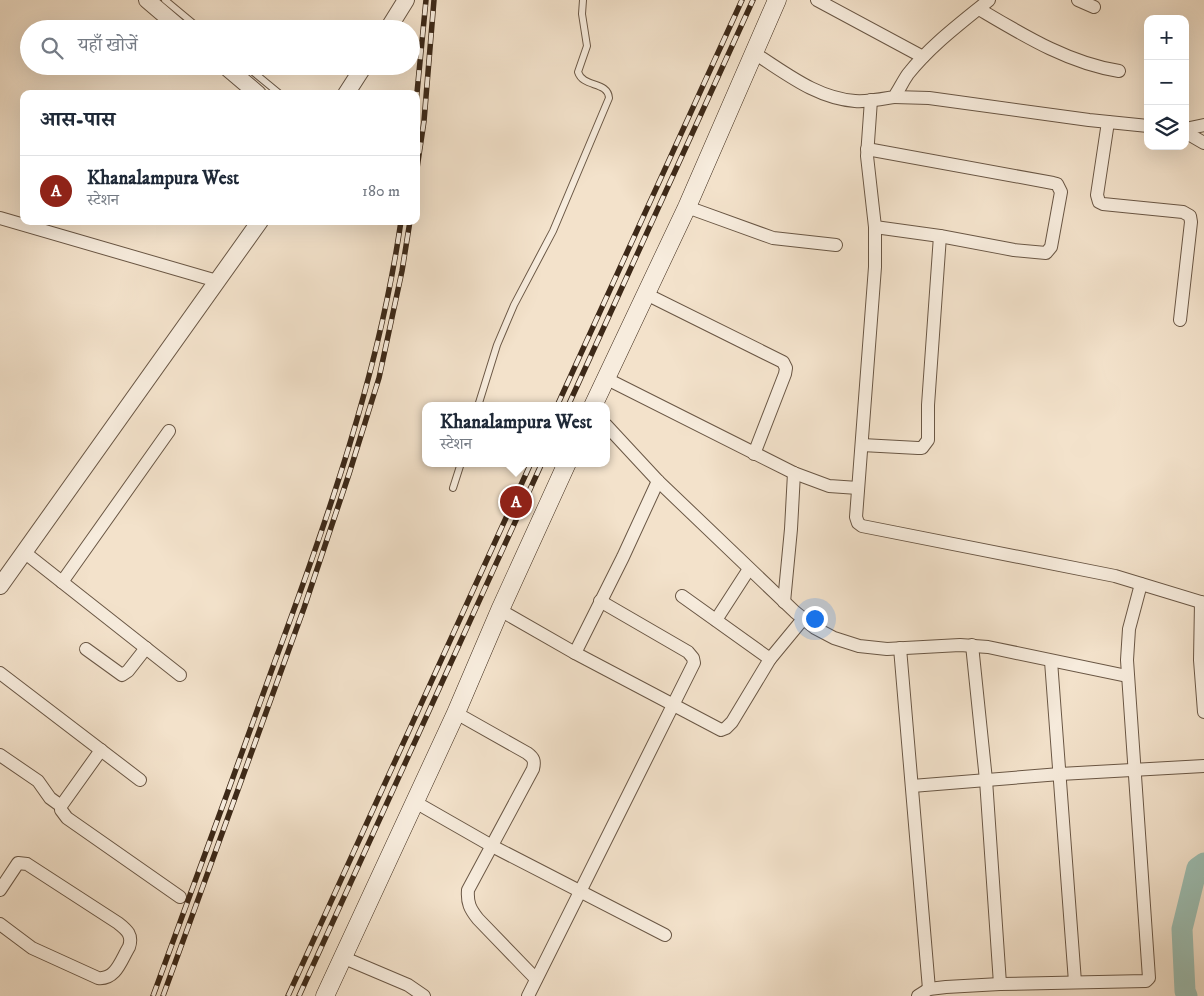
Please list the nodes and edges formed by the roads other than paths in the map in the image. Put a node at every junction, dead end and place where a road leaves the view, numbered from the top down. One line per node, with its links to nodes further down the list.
1 (147, 0): 11 (street)
2 (165, 0): 12 (lane)
3 (406, 0): 13 (street)
4 (584, 0): 44 (lane)
5 (778, 0): 14 (main road)
6 (817, 0): 15 (street)
7 (989, 0): 10 (street)
8 (1078, 0): 9 (street)
9 (1094, 7)
10 (979, 9): 15 (street); 16 (street)
11 (170, 20)
12 (189, 20)
13 (394, 20)
14 (754, 53): 24 (street); 32 (main road)
15 (923, 57): 23 (street)
16 (1120, 71)
17 (236, 75): 20 (street)
18 (257, 75): 21 (lane)
19 (358, 75): 22 (street)
20 (253, 90)
21 (275, 90)
22 (349, 90)
23 (894, 97): 24 (street); 25 (street)
24 (871, 100): 31 (street)
25 (1108, 122): 27 (street); 42 (street)
26 (1204, 125): 28 (street)
27 (1144, 126)
28 (1189, 130)
29 (1189, 134): 30 (street)
30 (1204, 143)
31 (867, 149): 37 (street); 38 (street)
32 (687, 206): 39 (street); 41 (main road)
33 (0, 218): 34 (street)
34 (20, 224)
35 (24, 225): 40 (street)
36 (257, 225): 40 (street)
37 (875, 227): 38 (street); 48 (street)
38 (940, 236): 48 (street)
39 (836, 245)
40 (217, 281): 56 (street)
41 (646, 294): 43 (main road); 49 (street)
42 (1180, 320)
43 (605, 378): 45 (main road); 49 (street)
44 (479, 402)
45 (595, 402)
46 (610, 429): 53 (street)
47 (169, 432): 58 (street)
48 (862, 445): 55 (street)
49 (754, 454): 52 (street)
50 (460, 467): 54 (lane)
51 (565, 467): 65 (main road)
52 (794, 474): 55 (street); 63 (street)
53 (658, 481): 57 (street); 62 (street)
54 (453, 488)
55 (858, 488): 59 (street)
56 (24, 552): 58 (street); 60 (street)
57 (749, 569): 63 (street); 67 (street)
58 (62, 582): 69 (street)
59 (1141, 584): 64 (street); 77 (street)
60 (0, 586)
61 (682, 596): 67 (street)
62 (600, 601): 72 (street); 78 (street)
63 (784, 602): 66 (street)
64 (1202, 602): 79 (street)
65 (500, 610): 72 (street); 80 (main road)
66 (803, 619): 70 (street); 73 (street)
67 (716, 620): 73 (street)
68 (972, 645): 70 (street); 74 (street); 87 (street)
69 (146, 648): 71 (street); 76 (street)
70 (900, 648): 88 (street)
71 (86, 649)
72 (575, 653): 78 (street)
73 (770, 659): 78 (street)
74 (1051, 661): 77 (street); 85 (street)
75 (0, 673): 81 (street)
76 (180, 674)
77 (1127, 676): 84 (street)
78 (673, 706): 93 (street)
79 (1204, 712)
80 (456, 713): 89 (main road); 91 (street)
81 (101, 750): 86 (street); 90 (street)
82 (0, 755): 90 (street)
83 (1204, 766): 84 (street)
84 (1135, 770): 85 (street); 99 (street)
85 (1060, 774): 87 (street); 99 (street)
86 (140, 780)
87 (986, 780): 88 (street); 100 (street)
88 (912, 786): 101 (street)
89 (415, 802): 91 (street); 97 (main road)
90 (61, 806): 94 (street)
91 (492, 846): 93 (street); 98 (street)
92 (0, 890): 95 (street)
93 (581, 892): 96 (street); 98 (street)
94 (180, 897)
95 (0, 924)
96 (665, 935)
97 (342, 957): 102 (main road); 103 (street)
98 (536, 979): 104 (street)
99 (1075, 982): 100 (street)
100 (1000, 984): 101 (street)
101 (923, 993)
102 (325, 996)
103 (424, 996)
104 (528, 996)

